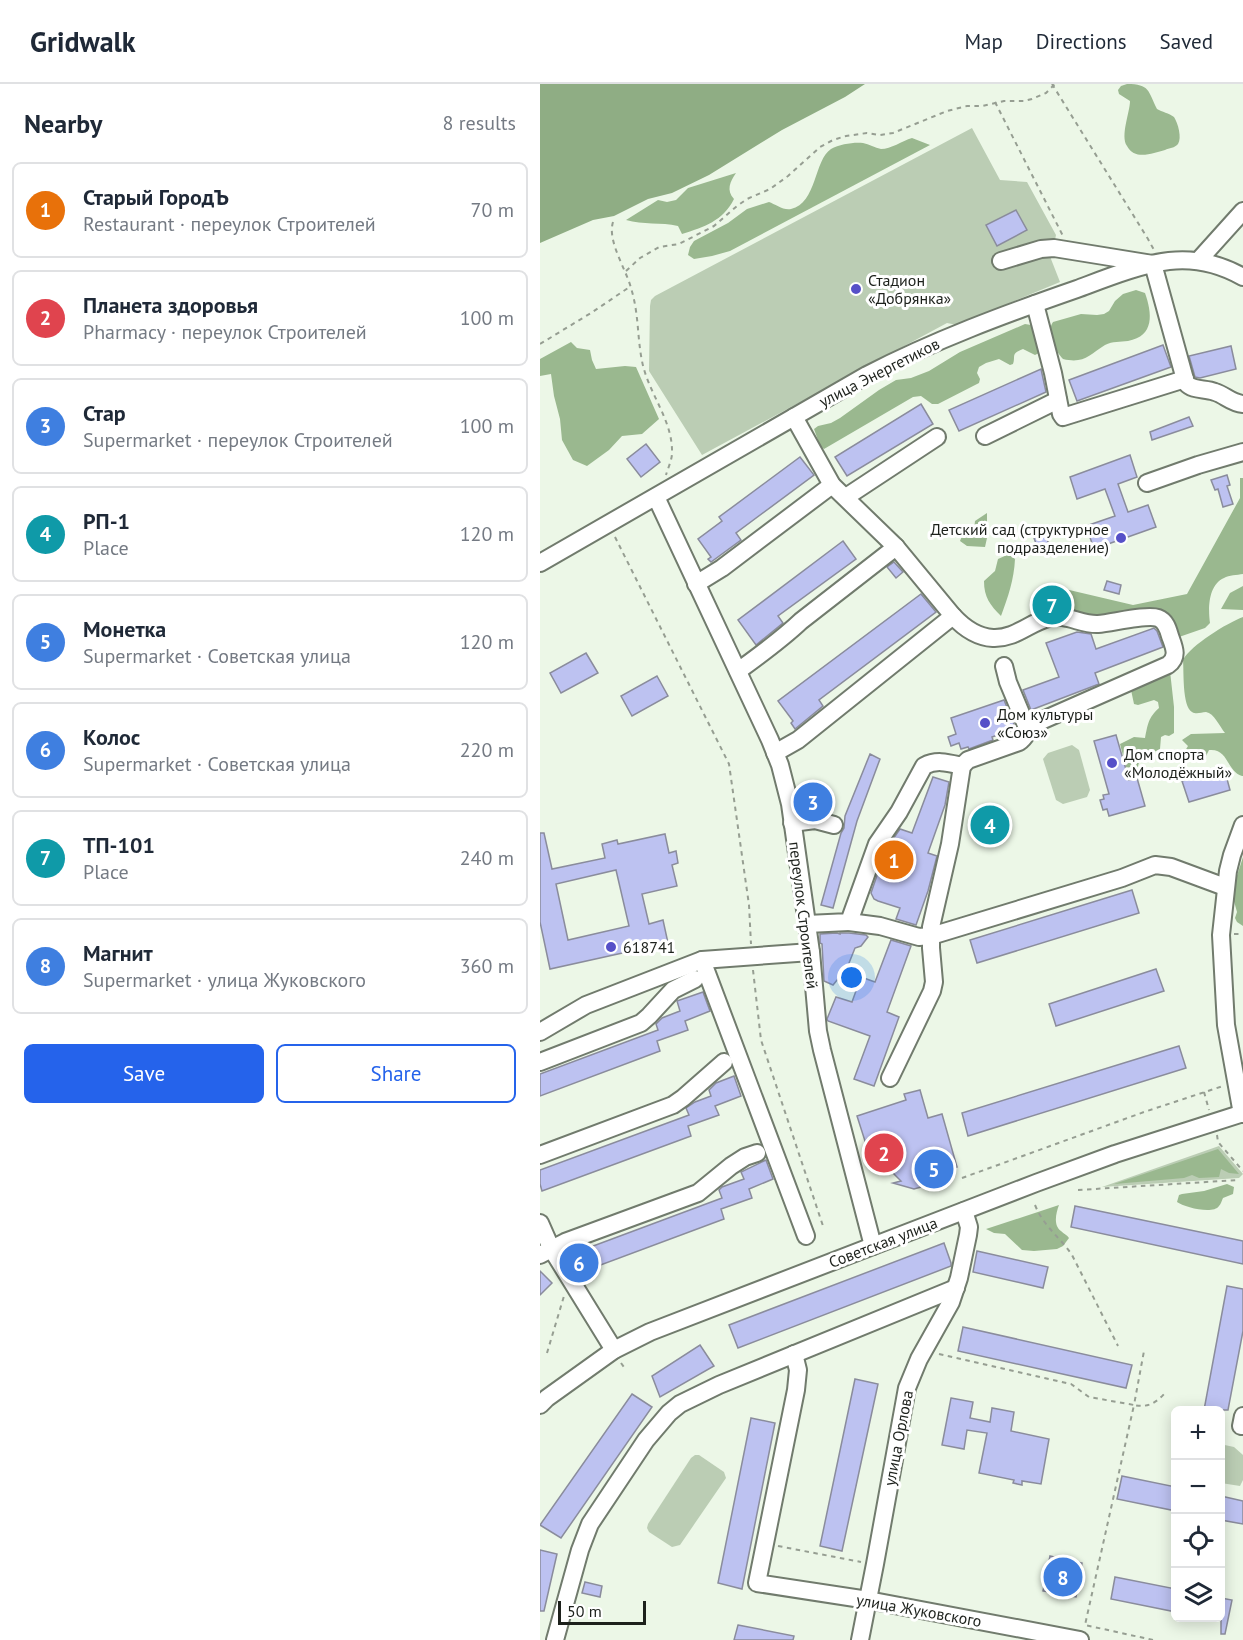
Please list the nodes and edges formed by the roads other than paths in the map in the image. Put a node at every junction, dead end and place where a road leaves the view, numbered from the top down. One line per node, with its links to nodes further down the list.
1 (1243, 211): 3 (street)
2 (1001, 261): 4 (street)
3 (1198, 261): 4 (street, улица Энергетиков); 5 (street, улица Энергетиков)
4 (1156, 263): 6 (street, улица Энергетиков); 7 (street)
5 (1243, 277)
6 (1035, 304): 8 (street); 10 (street, улица Энергетиков)
7 (1185, 379): 8 (street); 9 (street)
8 (1058, 400): 11 (street)
9 (1243, 404)
10 (794, 417): 15 (street); 16 (street, улица Энергетиков)
11 (985, 436)
12 (937, 437): 17 (street)
13 (1243, 452): 14 (street)
14 (1147, 483)
15 (832, 485): 17 (street); 20 (street)
16 (661, 494): 19 (street, улица Энергетиков); 20 (street, переулок Строителей)
17 (846, 497): 18 (street)
18 (896, 547): 21 (street); 23 (street)
19 (540, 563)
20 (696, 584): 23 (street, переулок Строителей)
21 (953, 616): 24 (street); 25 (street)
22 (1004, 666): 24 (street)
23 (738, 671): 25 (street, переулок Строителей)
24 (1028, 730): 26 (street)
25 (776, 753): 27 (street, переулок Строителей)
26 (962, 766): 31 (street); 33 (street)
27 (792, 823): 28 (street); 32 (street, переулок Строителей)
28 (834, 825)
29 (1243, 825): 30 (street)
30 (1225, 887): 33 (street); 41 (street)
31 (849, 922): 32 (street); 33 (street)
32 (807, 924): 34 (street, переулок Строителей)
33 (931, 936): 40 (street)
34 (811, 952): 35 (street); 47 (street, переулок Строителей)
35 (702, 960): 37 (street); 46 (street)
36 (695, 979): 38 (street)
37 (540, 1032)
38 (540, 1062)
39 (724, 1062): 43 (street)
40 (890, 1078)
41 (1242, 1113): 44 (street, Советская улица)
42 (758, 1153): 48 (street)
43 (540, 1155)
44 (964, 1211): 47 (street, Советская улица); 49 (street, улица Орлова)
45 (540, 1223): 48 (street)
46 (806, 1236)
47 (873, 1246): 50 (street, Советская улица)
48 (546, 1252): 50 (street)
49 (956, 1288): 51 (street); 55 (street, улица Орлова)
50 (614, 1350): 52 (street, Советская улица)
51 (794, 1354): 55 (street, улица Жуковского); 56 (street)
52 (540, 1405)
53 (1243, 1416): 54 (street)
54 (1243, 1426)
55 (868, 1600): 57 (street, улица Орлова); 58 (street, улица Жуковского)
56 (555, 1640)
57 (860, 1640)
58 (1080, 1640)

